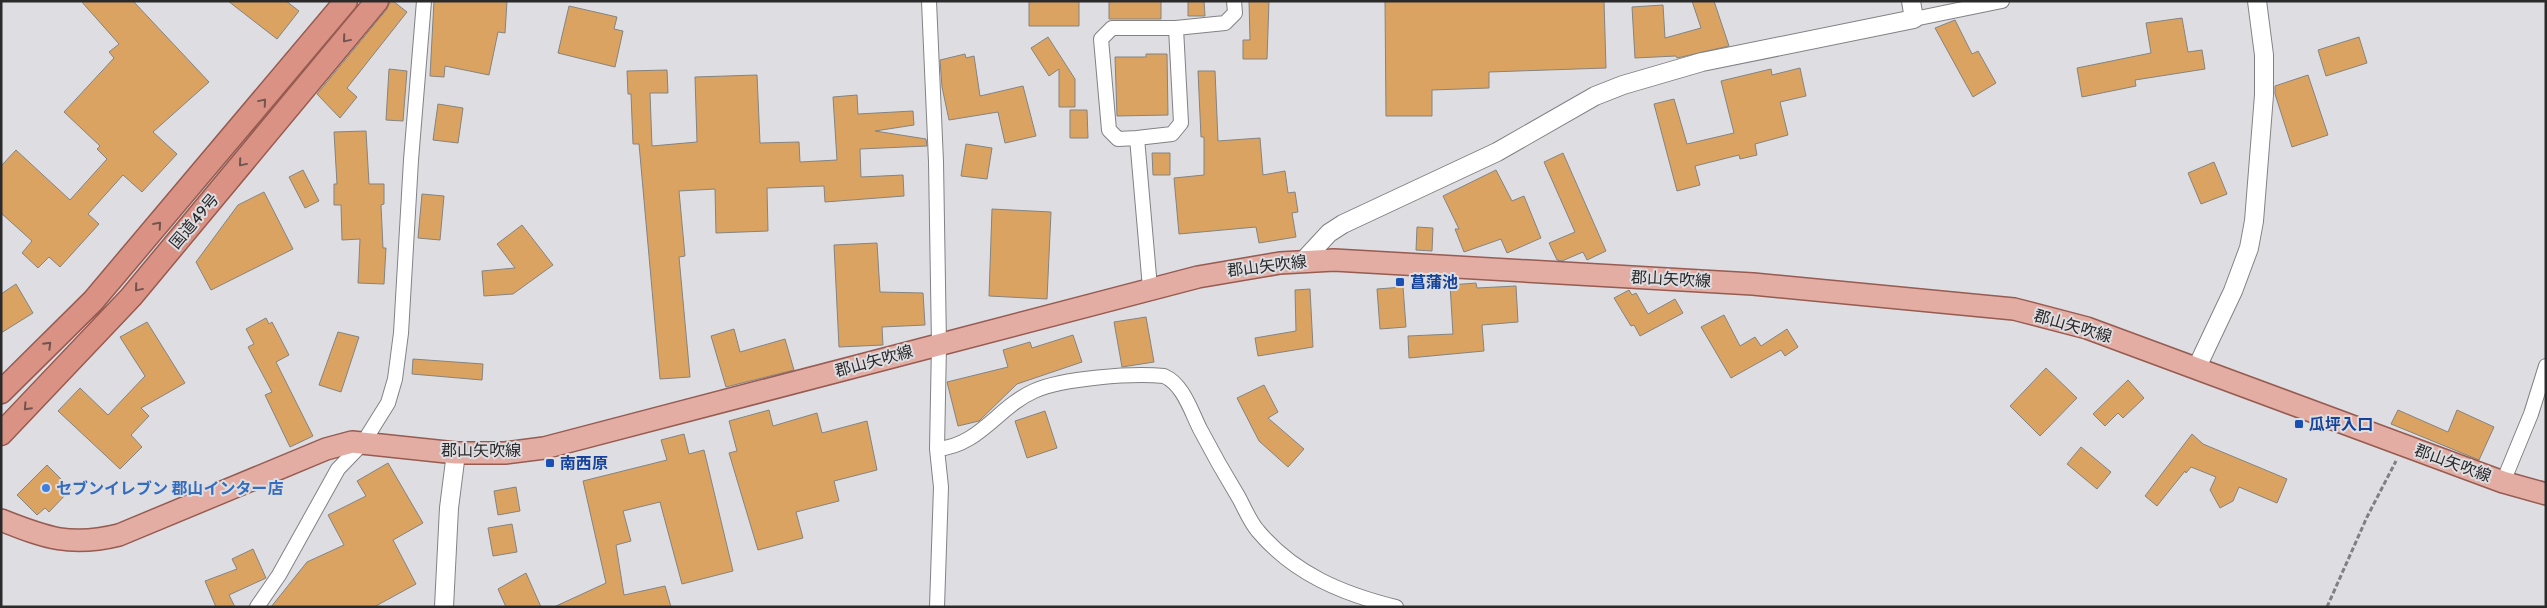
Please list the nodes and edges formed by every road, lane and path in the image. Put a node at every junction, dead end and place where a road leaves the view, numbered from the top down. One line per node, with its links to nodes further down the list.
1 (346, 1): 17 (highway, 国道49号, one-way to 1)
2 (377, 1): 18 (highway, 国道49号, one-way to 18)
3 (424, 1): 19 (street)
4 (929, 1): 14 (street)
5 (1234, 1): 10 (street)
6 (1911, 1): 9 (street)
7 (2002, 1): 9 (street)
8 (2256, 1): 16 (street)
9 (1914, 19): 12 (street)
10 (1176, 28): 11 (street); 11 (street)
11 (1137, 138): 13 (street)
12 (1304, 260): 13 (main road, 郡山矢吹線); 16 (main road, 郡山矢吹線)
13 (1150, 288): 14 (main road, 郡山矢吹線)
14 (939, 344): 21 (street); 22 (main road, 郡山矢吹線)
15 (2546, 366): 23 (street)
16 (2197, 368): 20 (main road, 郡山矢吹線)
17 (1, 392)
18 (1, 434)
19 (363, 443): 22 (main road, 郡山矢吹線); 25 (main road, 郡山矢吹線); 26 (street)
20 (2404, 445): 23 (main road, 郡山矢吹線); 30 (path)
21 (937, 450): 28 (street); 29 (street)
22 (456, 453): 27 (street)
23 (2504, 482): 24 (main road, 郡山矢吹線)
24 (2546, 494)
25 (1, 520)
26 (257, 607)
27 (444, 607)
28 (937, 607)
29 (1396, 607)
30 (2327, 607)

